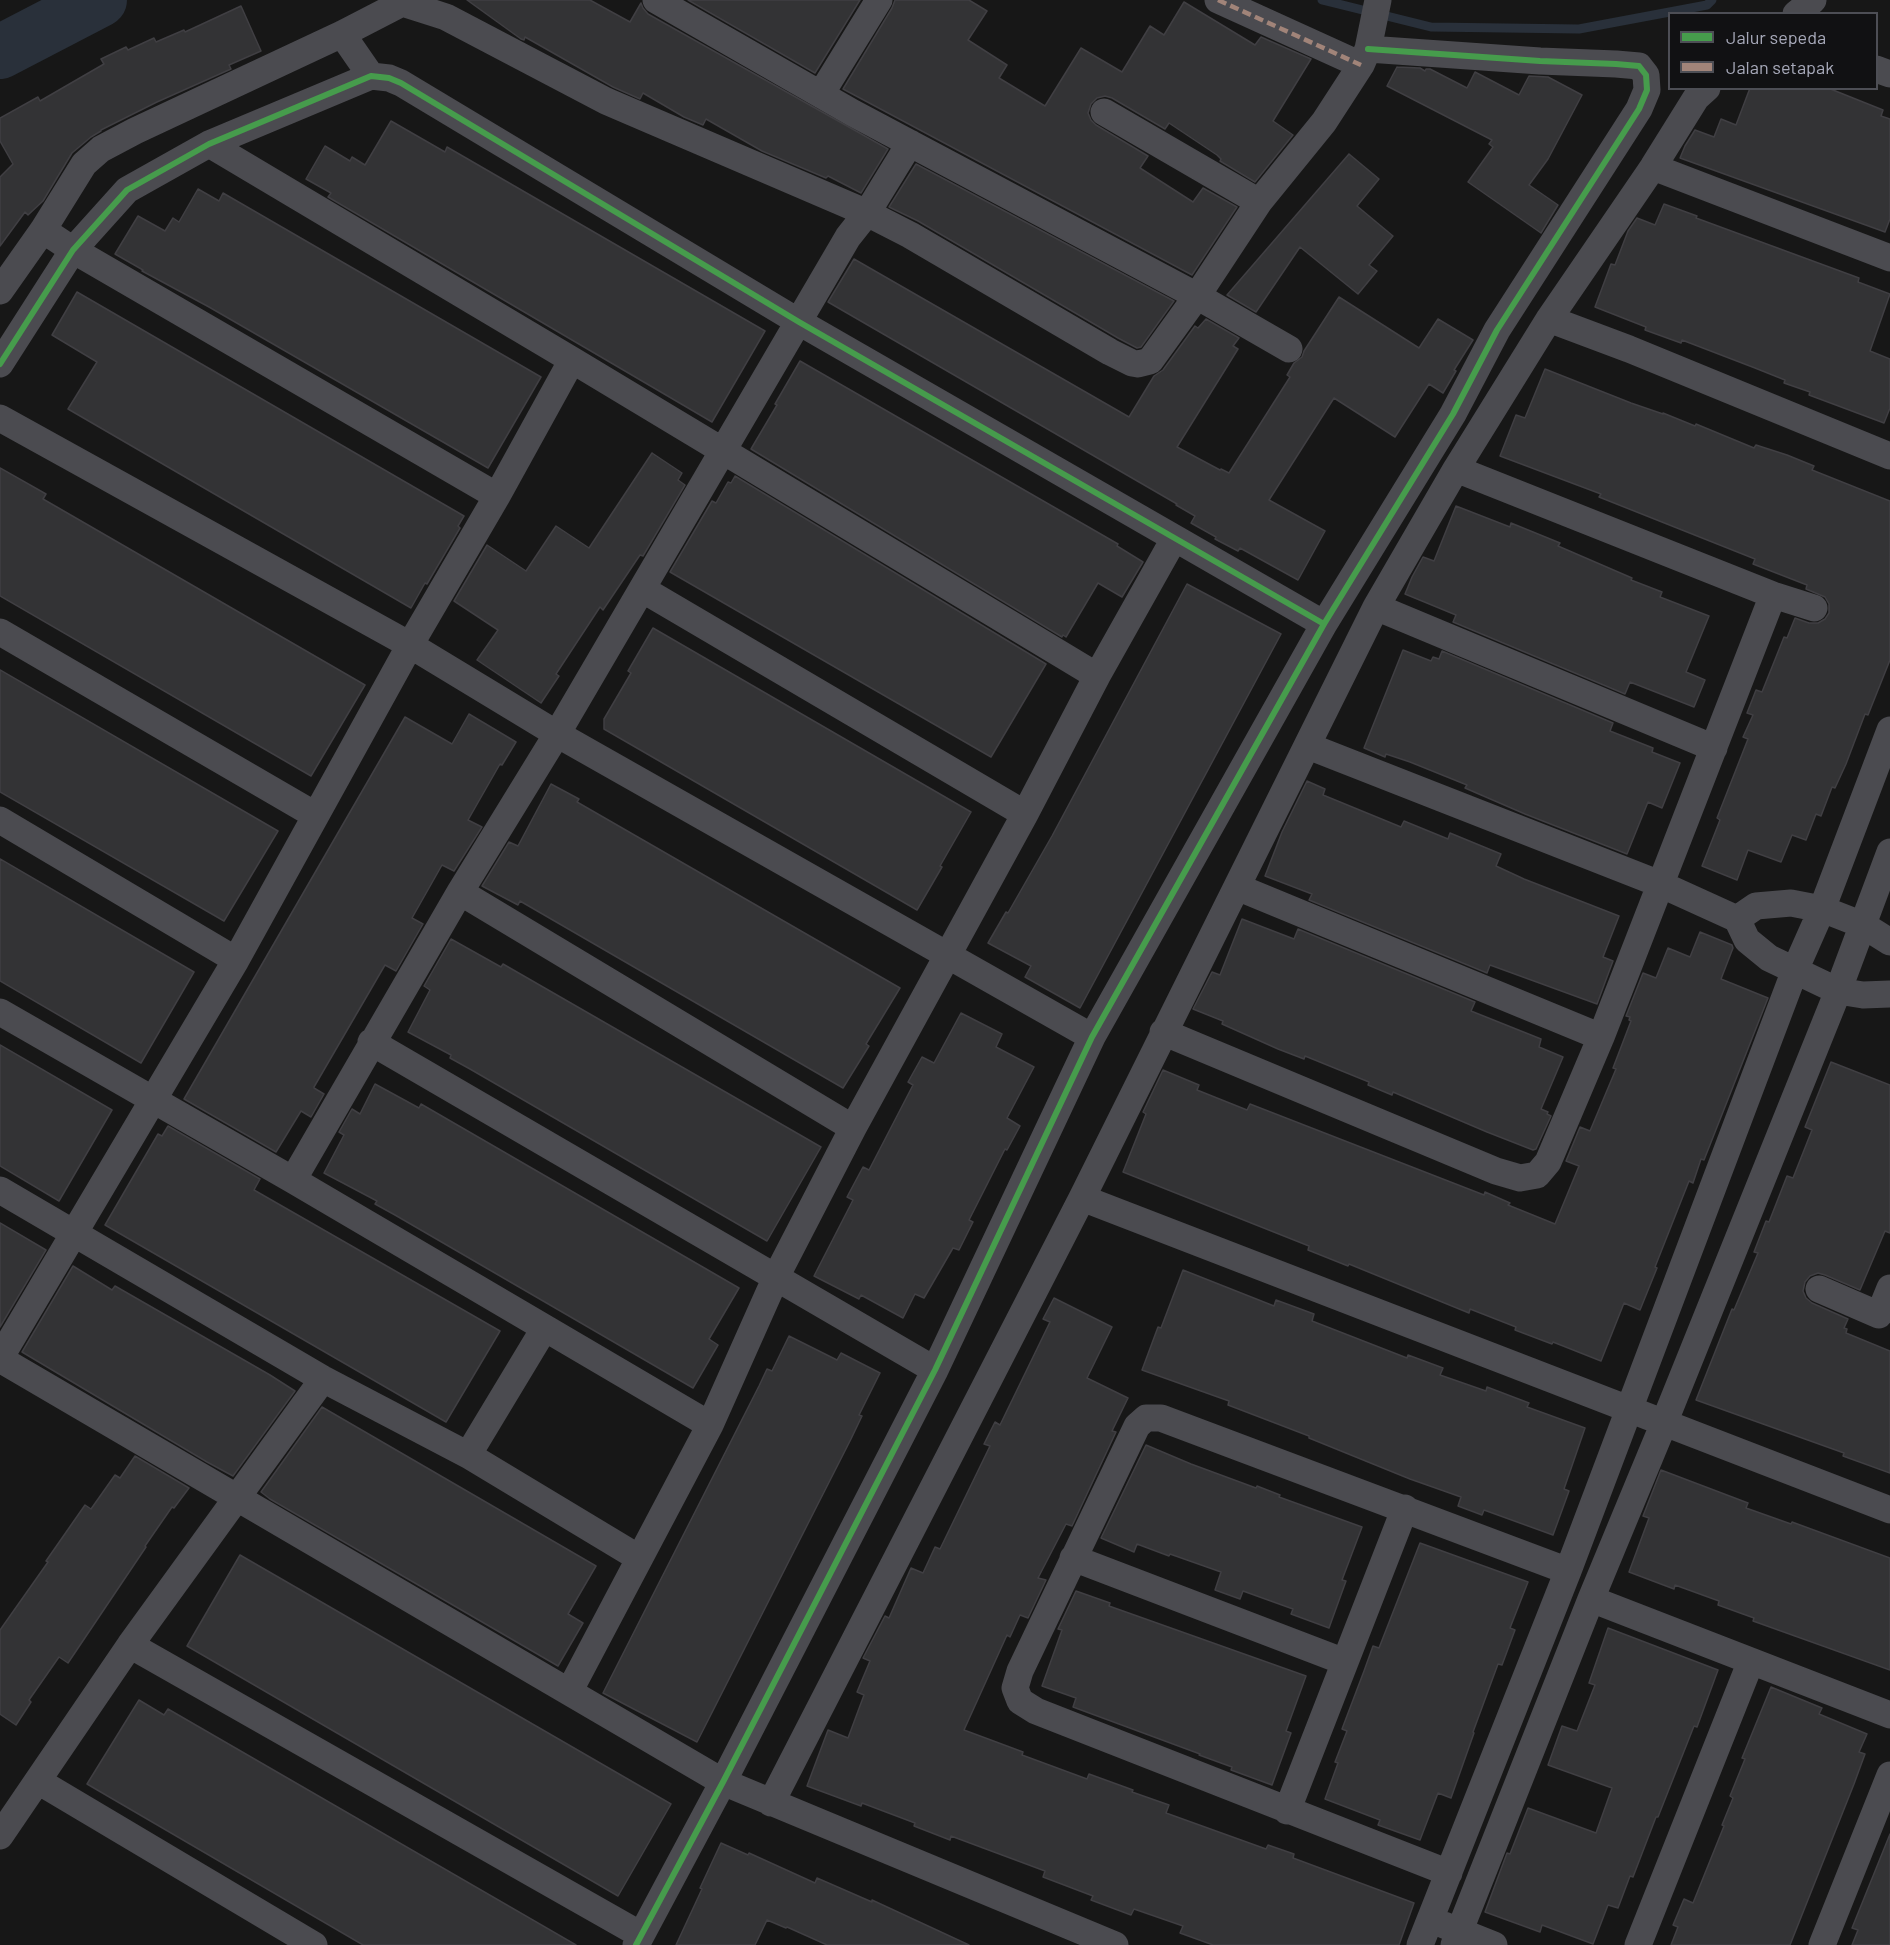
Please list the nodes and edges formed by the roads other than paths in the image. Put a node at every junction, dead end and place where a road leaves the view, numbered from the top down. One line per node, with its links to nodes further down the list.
1 (656, 0): 12 (street)
2 (879, 0): 12 (street)
3 (1218, 0): 9 (street)
4 (1378, 0): 9 (street)
5 (1813, 0): 7 (street)
6 (401, 1): 8 (street); 18 (street)
7 (1798, 12)
8 (342, 34): 10 (street); 19 (street)
9 (1366, 51): 17 (street); 39 (street)
10 (371, 76): 15 (street); 25 (street)
11 (1705, 90): 16 (street)
12 (821, 94): 14 (street)
13 (1104, 112): 17 (street)
14 (910, 143): 18 (street); 23 (street)
15 (208, 144): 20 (street); 27 (street)
16 (1653, 167): 21 (street); 24 (street)
17 (1259, 202): 23 (street)
18 (867, 213): 23 (street); 25 (street)
19 (43, 230): 20 (street); 22 (street)
20 (73, 250): 28 (street); 33 (street)
21 (1890, 258)
22 (0, 291)
23 (1197, 296): 26 (street)
24 (1549, 319): 31 (street); 32 (street)
25 (800, 322): 30 (street); 34 (street)
26 (1289, 350)
27 (572, 360): 30 (street); 33 (street)
28 (0, 364)
29 (0, 418): 41 (street)
30 (723, 450): 35 (street); 42 (street)
31 (1890, 456)
32 (1456, 469): 36 (street); 37 (street)
33 (497, 496): 41 (street)
34 (1174, 539): 39 (street); 42 (street)
35 (642, 589): 44 (street); 47 (street)
36 (1773, 595): 38 (street); 46 (street)
37 (1376, 607): 45 (street); 46 (street)
38 (1814, 608)
39 (1324, 624): 65 (street)
40 (0, 632): 48 (street)
41 (410, 645): 44 (street); 48 (street)
42 (1097, 676): 47 (street)
43 (1890, 730): 54 (street)
44 (557, 734): 53 (street); 58 (street)
45 (1308, 746): 51 (street); 52 (street)
46 (1714, 748): 51 (street)
47 (1025, 814): 58 (street)
48 (315, 815): 59 (street)
49 (0, 820): 59 (street)
50 (1890, 852): 56 (street)
51 (1660, 884): 55 (street); 66 (street)
52 (1237, 887): 64 (street); 66 (street)
53 (460, 892): 67 (street); 69 (street)
54 (1822, 909): 55 (street); 56 (street); 60 (street)
55 (1737, 919): 60 (street)
56 (1863, 925): 57 (street); 61 (street)
57 (1890, 942)
58 (948, 956): 65 (street); 69 (street)
59 (236, 960): 68 (street)
60 (1794, 969): 61 (street); 82 (street)
61 (1838, 991): 62 (street); 83 (street)
62 (1890, 994)
63 (0, 1012): 68 (street)
64 (1163, 1032): 66 (street); 72 (street)
65 (1092, 1037): 80 (street)
66 (1601, 1037)
67 (371, 1042): 70 (street); 74 (street)
68 (153, 1101): 70 (street); 73 (street)
69 (853, 1128): 74 (street)
70 (292, 1180): 78 (street)
71 (0, 1190): 73 (street)
72 (1082, 1198): 82 (street); 101 (street)
73 (74, 1233): 79 (street); 81 (street)
74 (776, 1277): 80 (street); 84 (street)
75 (1890, 1288): 77 (street)
76 (1819, 1289): 77 (street)
77 (1885, 1317)
78 (544, 1329): 84 (street); 85 (street)
79 (0, 1359): 86 (street)
80 (934, 1370): 100 (street)
81 (323, 1379): 85 (street); 86 (street)
82 (1629, 1409): 83 (street); 91 (street)
83 (1664, 1423): 88 (street); 92 (street)
84 (710, 1425): 89 (street)
85 (468, 1455): 89 (street)
86 (237, 1499): 93 (street); 96 (street)
87 (1405, 1508): 90 (street); 91 (street); 95 (street)
88 (1890, 1510)
89 (639, 1558): 96 (street)
90 (1073, 1558): 95 (street); 102 (street)
91 (1568, 1571): 104 (street)
92 (1591, 1599): 94 (street); 107 (street)
93 (130, 1645): 99 (street); 108 (street)
94 (1750, 1661): 97 (street); 113 (street)
95 (1345, 1662): 102 (street)
96 (569, 1692): 100 (street)
97 (1890, 1716)
98 (1890, 1775): 114 (street)
99 (38, 1781): 103 (street); 106 (street)
100 (723, 1782): 101 (street); 108 (street)
101 (771, 1803): 110 (street)
102 (1287, 1811): 104 (street)
103 (0, 1836)
104 (1449, 1874): 105 (street)
105 (1431, 1920): 107 (street); 111 (street)
106 (275, 1935): 109 (street)
107 (1457, 1938): 112 (street)
108 (639, 1940)
109 (314, 1945)
110 (1115, 1945)
111 (1420, 1945)
112 (1494, 1945)
113 (1638, 1945)
114 (1822, 1945)

